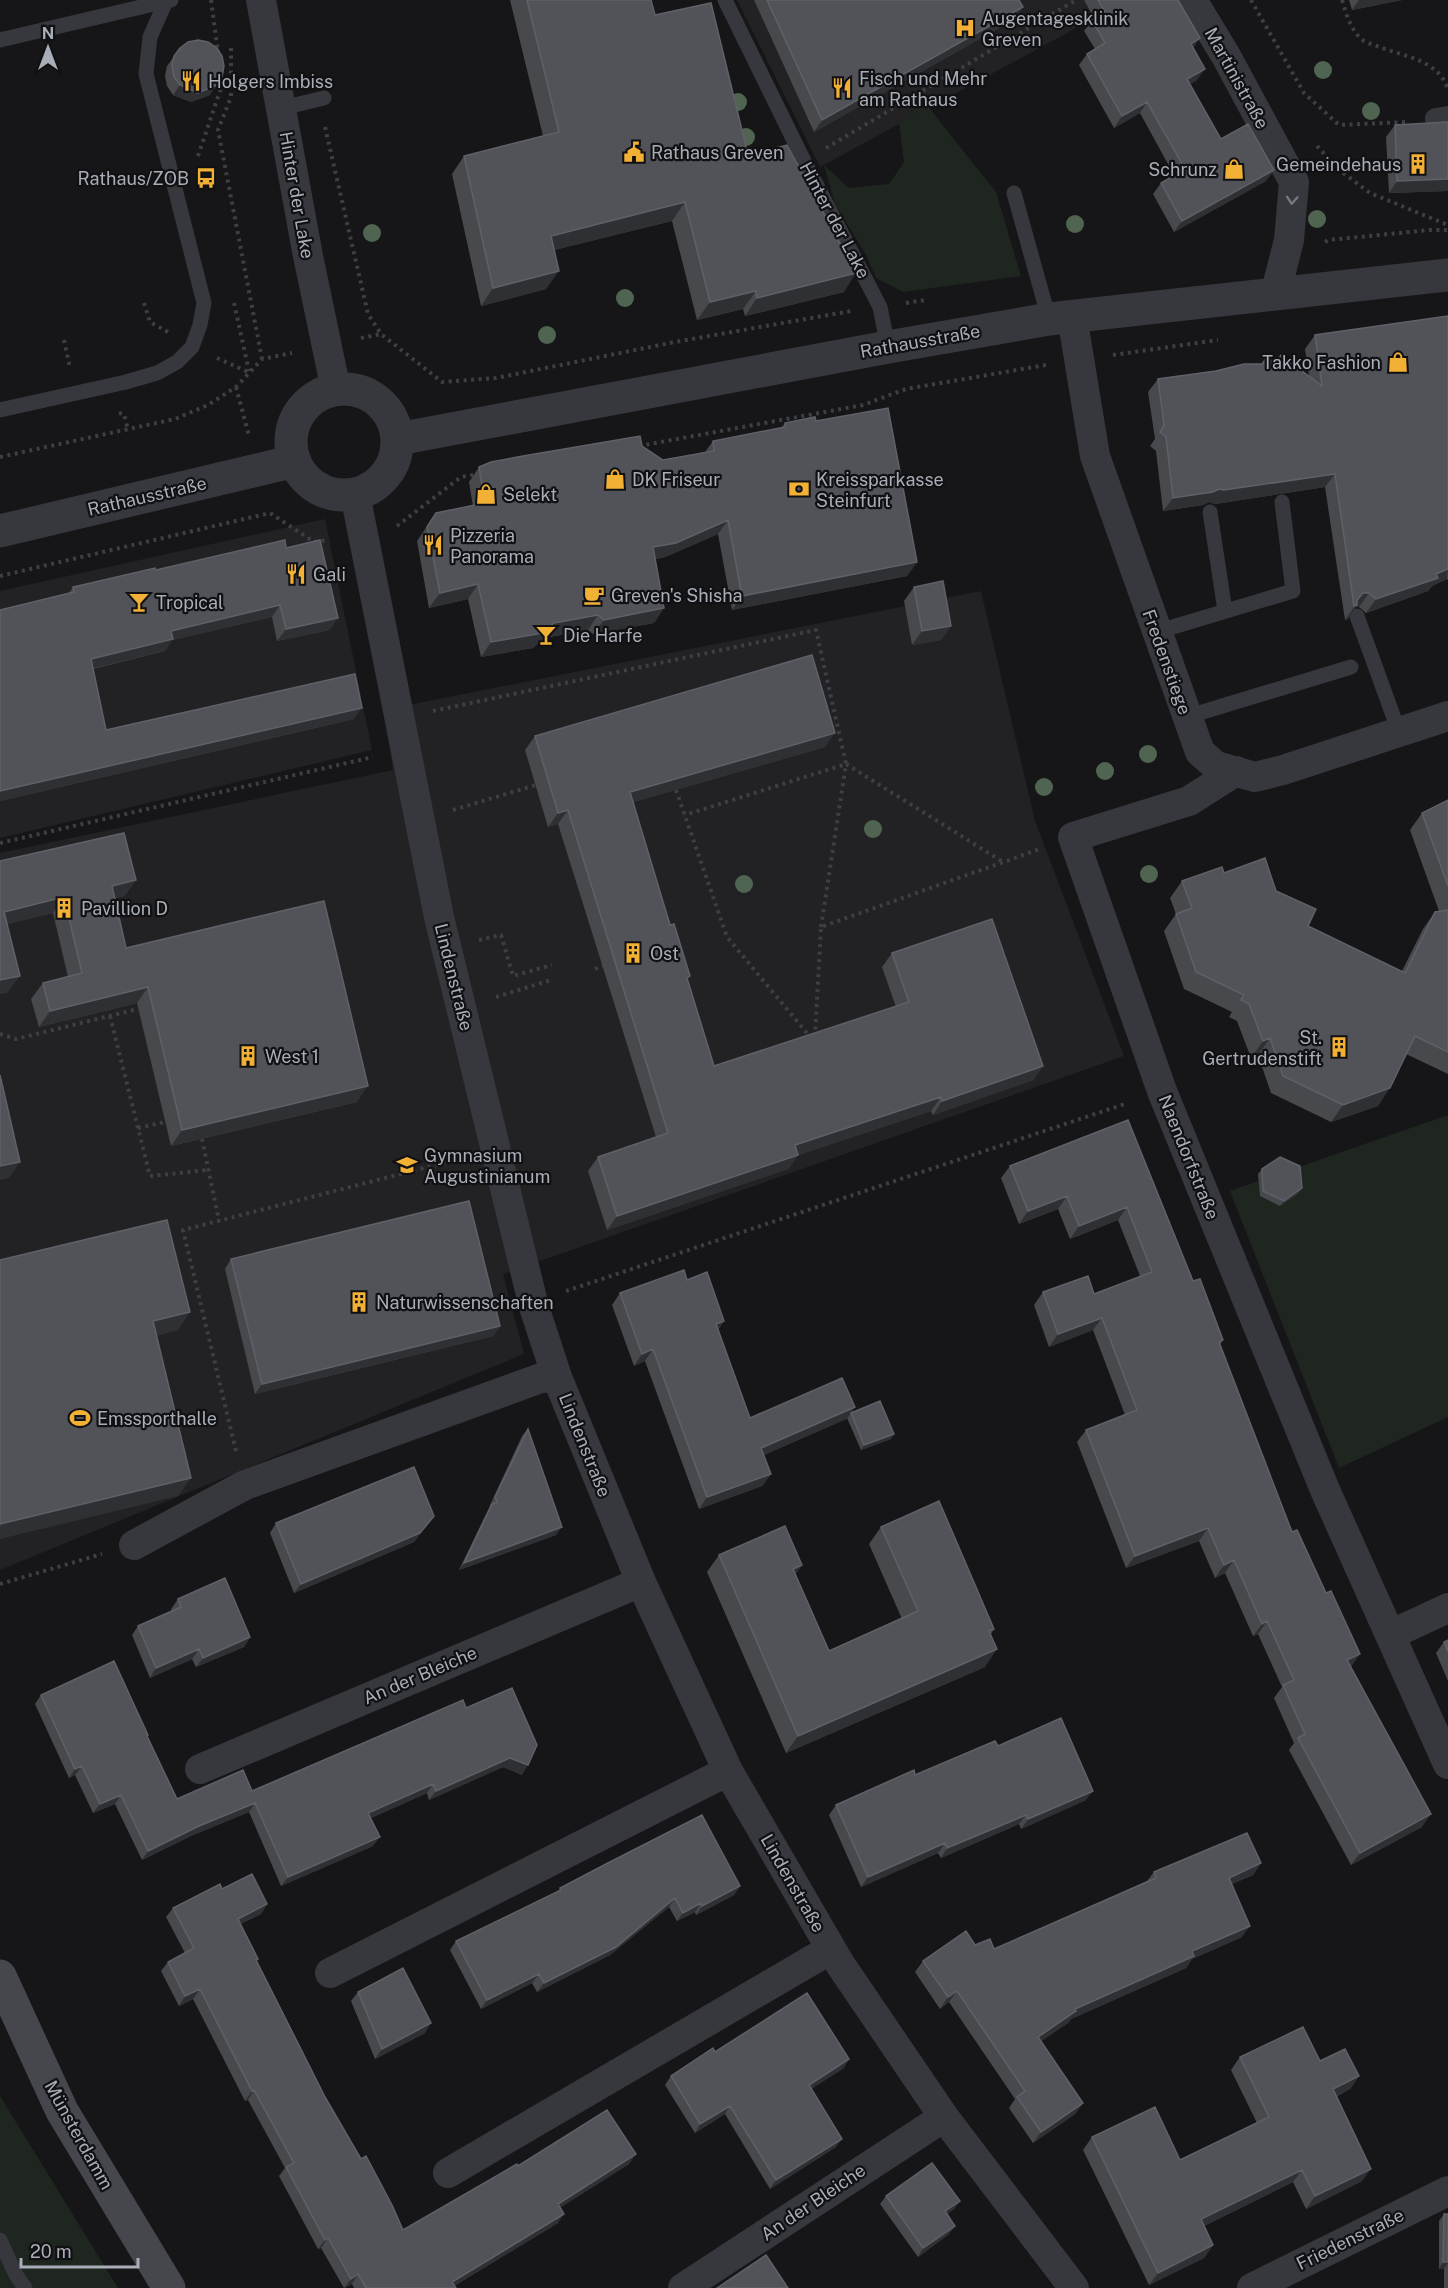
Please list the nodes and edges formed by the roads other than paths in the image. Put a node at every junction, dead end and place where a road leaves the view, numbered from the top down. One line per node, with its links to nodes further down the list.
1 (168, 0): 5 (lane); 14 (lane)
2 (261, 0): 7 (street, Hinter der Lake)
3 (725, 0): 12 (lane, Hinter der Lake)
4 (1192, 0): 10 (street, Martinistraße, one-way to 10)
5 (0, 40)
6 (321, 99): 7 (lane)
7 (282, 108): 13 (street, Hinter der Lake)
8 (1014, 193): 11 (lane)
9 (1448, 275): 10 (street, Rathausstraße)
10 (1275, 296): 11 (street, Rathausstraße)
11 (1061, 317): 12 (street, Rathausstraße); 23 (street, Fredenstiege)
12 (888, 347): 15 (street, Rathausstraße)
13 (336, 390): 15 (street); 16 (street)
14 (0, 410)
15 (398, 439): 17 (street)
16 (295, 461): 17 (street); 20 (street, Rathausstraße)
17 (355, 494): 29 (street, Lindenstraße)
18 (1282, 502): 21 (lane)
19 (1210, 512): 21 (lane)
20 (0, 531)
21 (1225, 611): 23 (lane)
22 (1357, 616): 27 (lane)
23 (1156, 632): 26 (street, Fredenstiege)
24 (1351, 667): 26 (lane)
25 (1448, 716): 27 (street, Fredenstiege)
26 (1186, 717): 28 (street, Fredenstiege)
27 (1399, 732): 28 (street, Fredenstiege)
28 (1236, 771): 33 (street, Naendorfstraße)
29 (557, 1377): 30 (street); 31 (street, Lindenstraße)
30 (134, 1545)
31 (641, 1582): 35 (street, An der Bleiche); 36 (street, Lindenstraße)
32 (1448, 1608): 33 (street)
33 (1390, 1635): 34 (street, Naendorfstraße)
34 (1448, 1764)
35 (200, 1769)
36 (728, 1771): 37 (street, Lindenstraße); 38 (street)
37 (831, 1949): 40 (street, Lindenstraße); 41 (street)
38 (330, 1973)
39 (0, 1976): 45 (main road, Münsterdamm)
40 (944, 2117): 46 (street, An der Bleiche); 47 (street, Lindenstraße)
41 (448, 2173)
42 (1448, 2191): 48 (street, Friedenstraße)
43 (0, 2240): 44 (lane)
44 (25, 2288)
45 (169, 2288)
46 (683, 2288)
47 (1074, 2288)
48 (1252, 2288)

